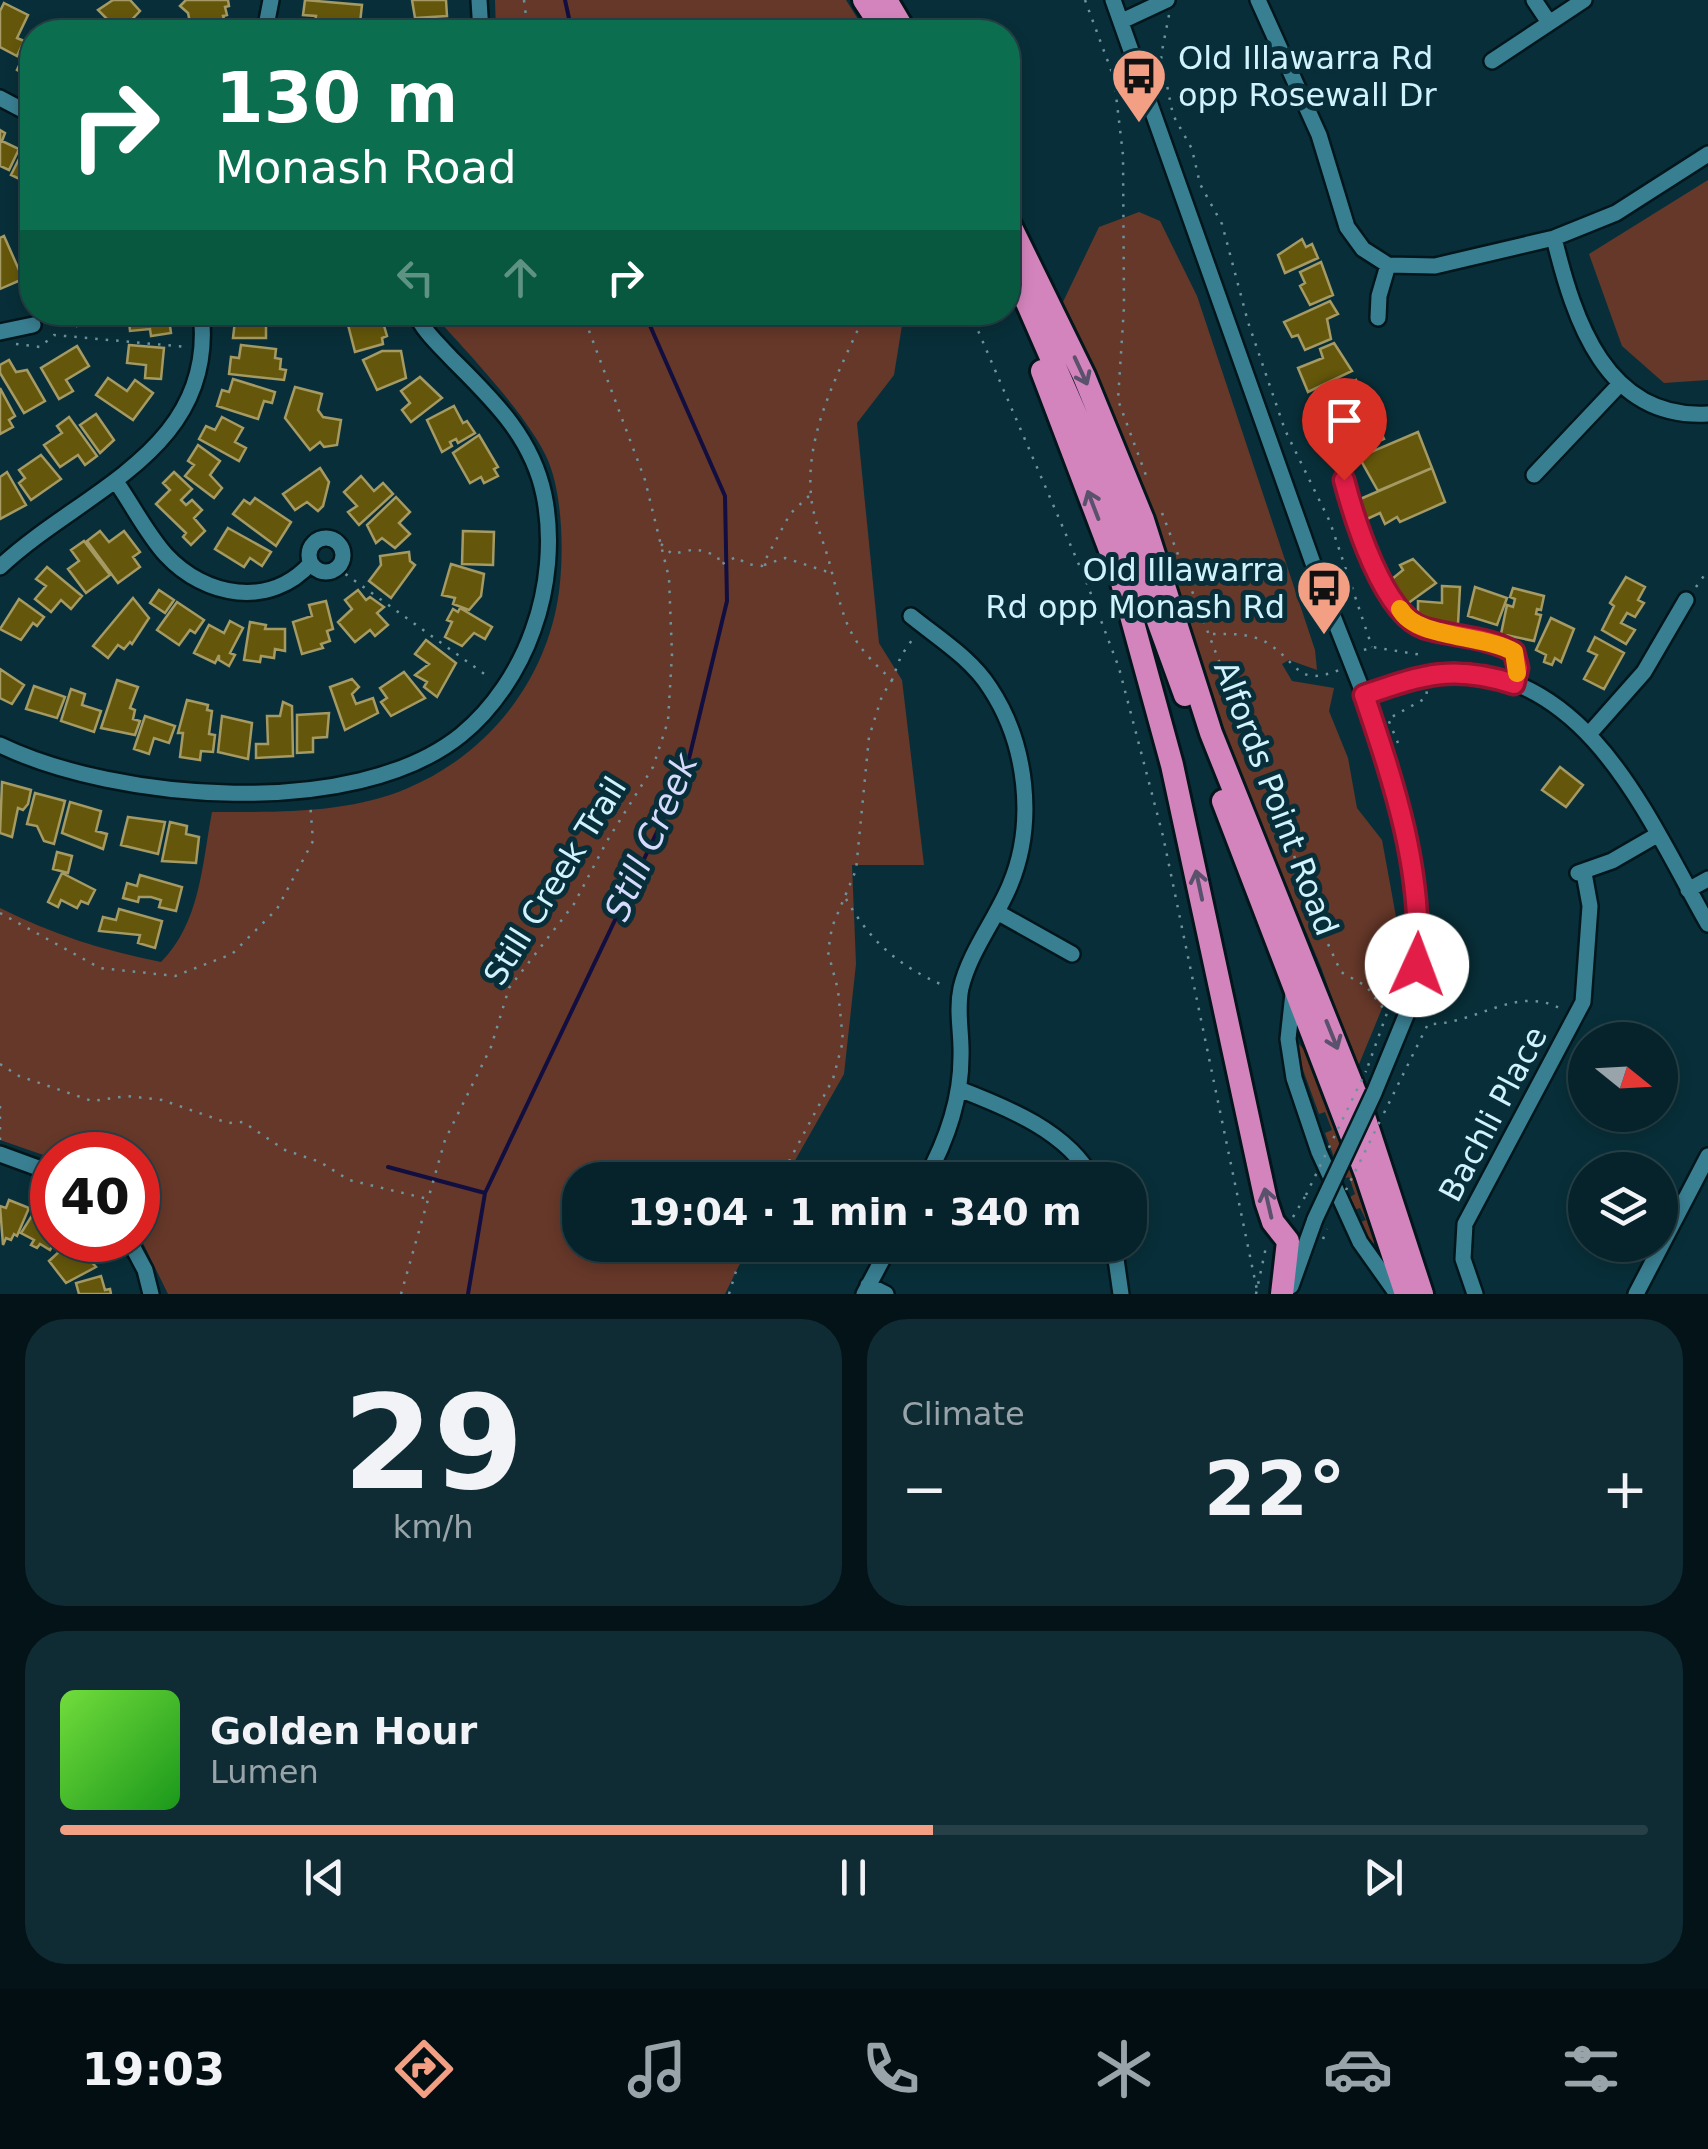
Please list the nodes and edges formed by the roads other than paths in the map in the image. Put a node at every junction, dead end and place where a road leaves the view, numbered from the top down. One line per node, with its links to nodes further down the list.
1 (1113, 0): 6 (street)
2 (1258, 0): 12 (street)
3 (1534, 0): 7 (street)
4 (1584, 0): 7 (street)
5 (1166, 1): 6 (street)
6 (1122, 21): 30 (street)
7 (1548, 21): 8 (street)
8 (1492, 61)
9 (1708, 154): 10 (street)
10 (1554, 238): 12 (street); 20 (street)
11 (1020, 245): 56 (highway, Alfords Point Road, one-way to 56)
12 (1388, 265): 14 (street)
13 (1020, 286): 39 (highway, Alfords Point Road)
14 (1378, 318)
15 (1020, 322): 53 (highway, one-way to 15)
16 (33, 325): 19 (street)
17 (201, 325): 24 (street)
18 (424, 325): 32 (street)
19 (5, 338)
20 (1619, 386): 21 (street); 22 (street)
21 (1708, 414)
22 (1534, 476)
23 (1344, 480): 29 (street)
24 (117, 482): 25 (street); 26 (street)
25 (311, 564): 25 (street)
26 (0, 568)
27 (1686, 600): 31 (street)
28 (911, 616): 36 (street)
29 (1514, 684): 30 (street); 31 (street)
30 (1364, 695): 53 (street, bridge)
31 (1590, 732): 33 (street)
32 (0, 745)
33 (1657, 835): 35 (street); 57 (street, Bachli Place)
34 (1708, 879): 35 (street)
35 (1688, 890): 37 (street)
36 (997, 912): 38 (street); 40 (street)
37 (1708, 924)
38 (1072, 954)
39 (1294, 987): 54 (street); 55 (highway, Alfords Point Road)
40 (959, 1089): 43 (street); 44 (street)
41 (0, 1154): 45 (street)
42 (1708, 1156): 58 (street)
43 (934, 1162)
44 (1078, 1162)
45 (30, 1165)
46 (141, 1262): 50 (street)
47 (881, 1262): 49 (street)
48 (1116, 1262): 52 (street)
49 (866, 1290): 51 (street)
50 (151, 1294)
51 (886, 1294)
52 (1121, 1294)
53 (1285, 1294)
54 (1397, 1294)
55 (1406, 1294)
56 (1422, 1294)
57 (1475, 1294)
58 (1636, 1294)

